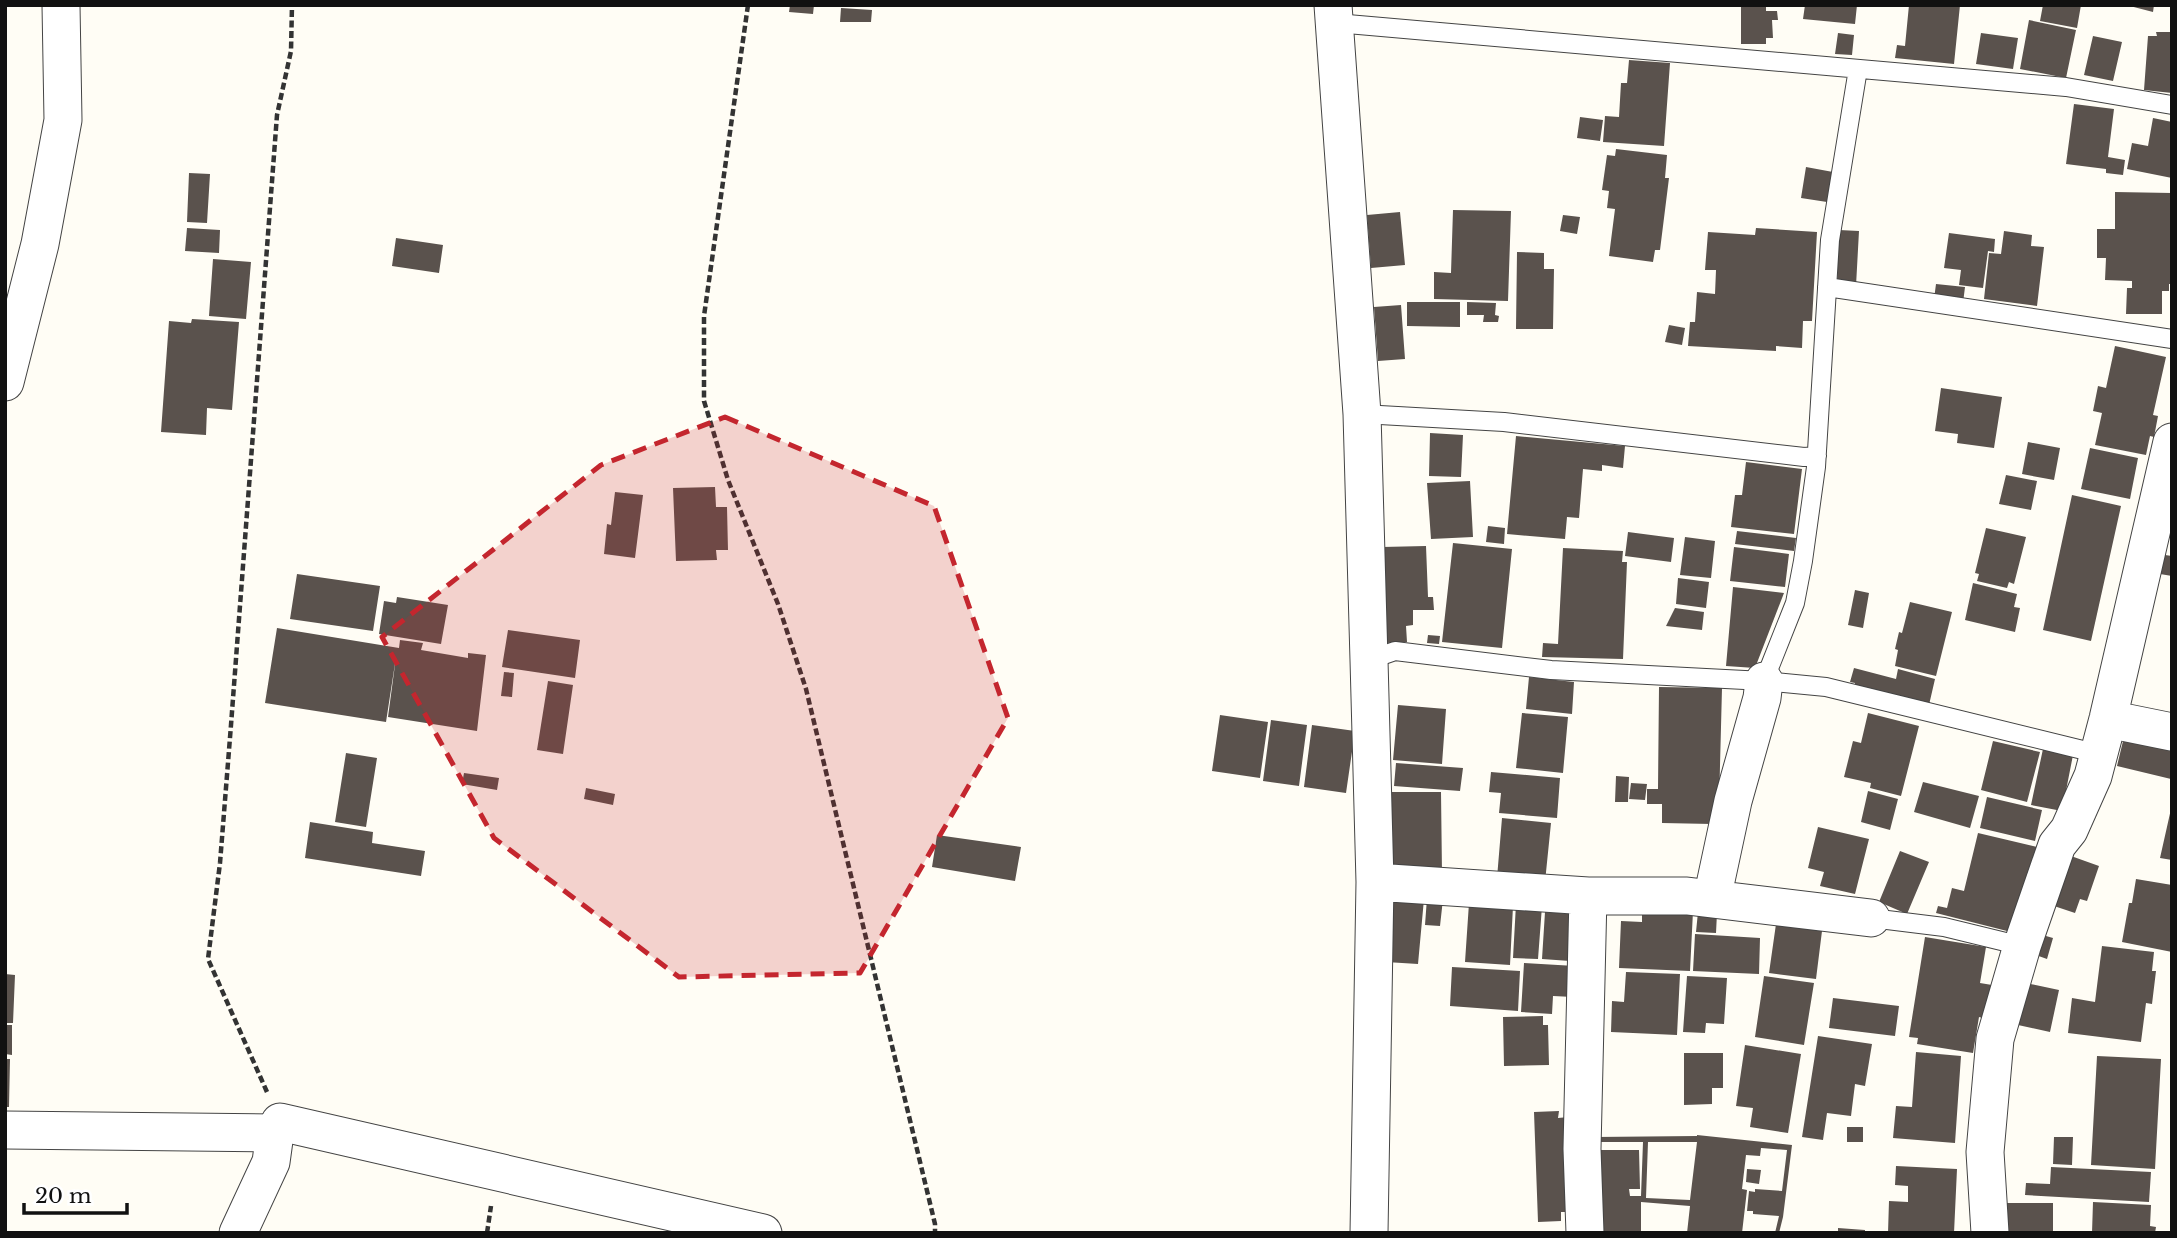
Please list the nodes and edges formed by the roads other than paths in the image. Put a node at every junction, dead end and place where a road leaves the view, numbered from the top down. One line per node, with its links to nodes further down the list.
1 (61, 5): 7 (street)
2 (1335, 14): 3 (lane); 8 (street)
3 (1858, 69): 4 (lane); 5 (lane)
4 (2172, 105)
5 (1827, 287): 6 (lane); 10 (lane)
6 (2172, 339)
7 (5, 382)
8 (1362, 414): 10 (lane); 11 (street)
9 (2172, 442): 13 (street)
10 (1817, 456): 12 (lane)
11 (1369, 660): 12 (lane); 16 (street)
12 (1763, 681): 15 (lane); 18 (street)
13 (2108, 719): 14 (street); 15 (street)
14 (2172, 732)
15 (2099, 754): 20 (street)
16 (1375, 882): 17 (street); 25 (street)
17 (1588, 895): 18 (street); 26 (street)
18 (1712, 899): 19 (street)
19 (1871, 918): 20 (lane)
20 (2022, 946): 27 (street)
21 (277, 1127): 22 (street); 23 (street); 24 (street)
22 (5, 1130)
23 (238, 1233)
24 (763, 1233)
25 (1369, 1233)
26 (1585, 1233)
27 (1990, 1233)

